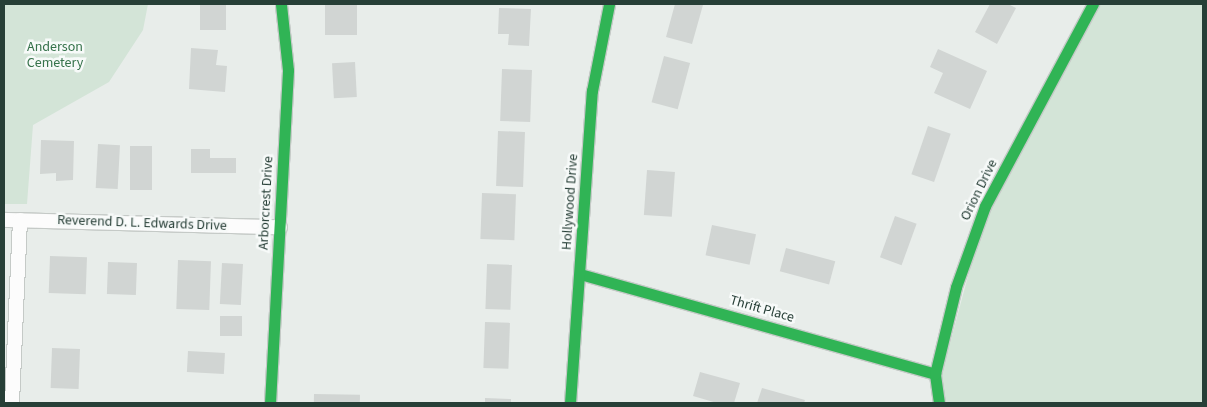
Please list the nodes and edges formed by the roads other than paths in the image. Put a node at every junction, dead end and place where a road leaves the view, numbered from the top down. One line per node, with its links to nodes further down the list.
1 (280, 4): 6 (street, Arborcrest Drive)
2 (609, 4): 7 (street, Hollywood Drive)
3 (1093, 4): 8 (street, Orion Drive)
4 (4, 220): 5 (street, Reverend D. L. Edwards Drive)
5 (20, 220): 6 (street, Reverend D. L. Edwards Drive); 9 (street)
6 (280, 227): 10 (street, Arborcrest Drive)
7 (580, 274): 8 (street, Thrift Place); 11 (street, Hollywood Drive)
8 (936, 374): 12 (street, Orion Drive)
9 (12, 403)
10 (270, 403)
11 (570, 403)
12 (939, 403)

